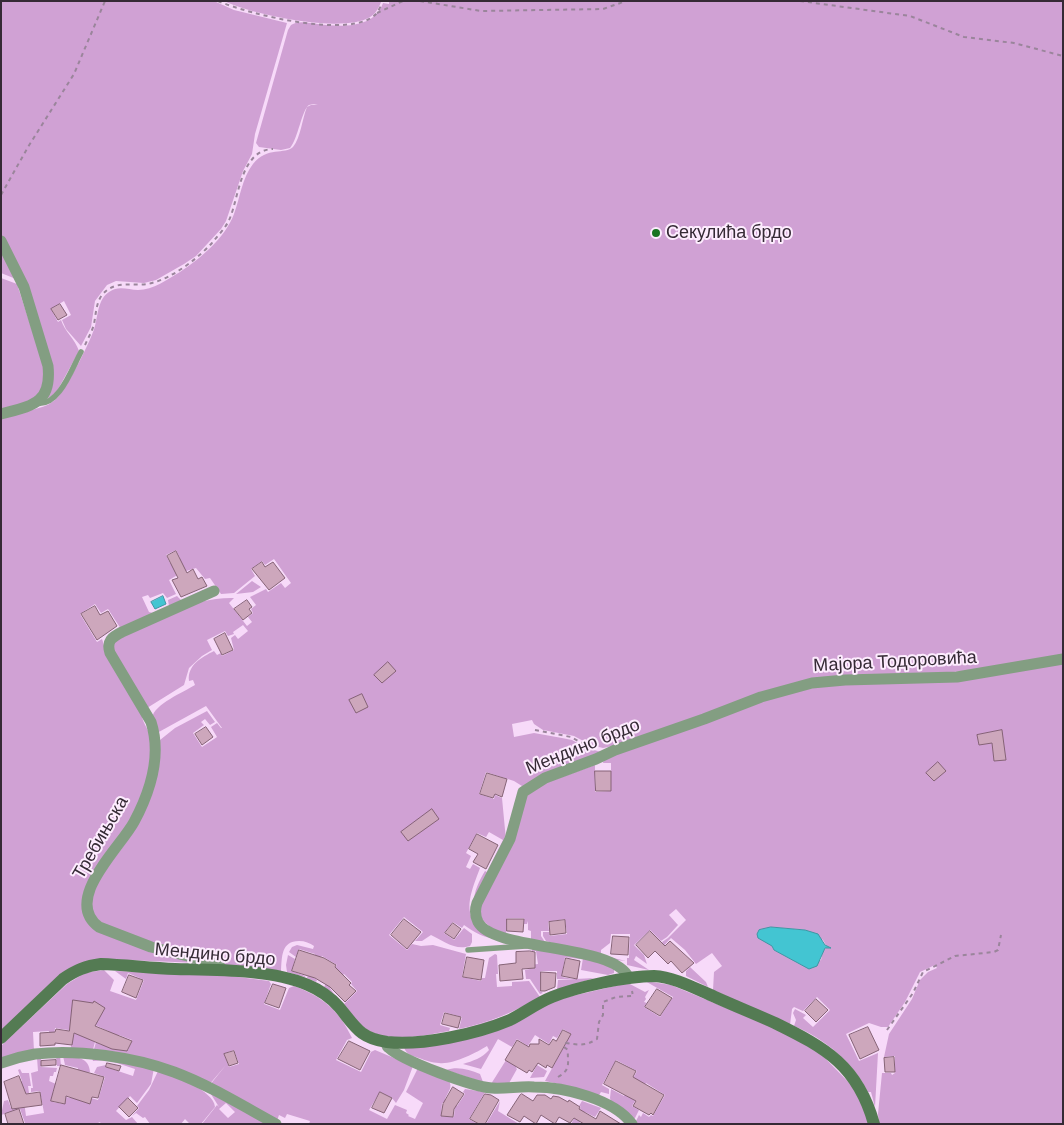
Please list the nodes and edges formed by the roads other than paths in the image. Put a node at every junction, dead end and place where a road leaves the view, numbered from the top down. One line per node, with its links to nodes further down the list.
1 (1, 241): 3 (street)
2 (81, 352): 3 (lane)
3 (37, 403): 4 (street)
4 (1, 414)
5 (214, 592): 10 (street, Требињска)
6 (1063, 659): 7 (street, Мајора Тодоровића)
7 (704, 719): 8 (street, Мендино брдо)
8 (532, 944): 9 (lane, Мендино брдо); 11 (street, Мендино брдо)
9 (468, 950)
10 (223, 970): 12 (street, Мендино брдо); 13 (street, Мендино брдо)
11 (627, 978): 13 (street, Мендино брдо); 17 (street, Мендино брдо)
12 (1, 1038)
13 (386, 1042): 16 (street)
14 (1, 1062): 15 (street)
15 (276, 1124)
16 (632, 1124)
17 (874, 1124)

